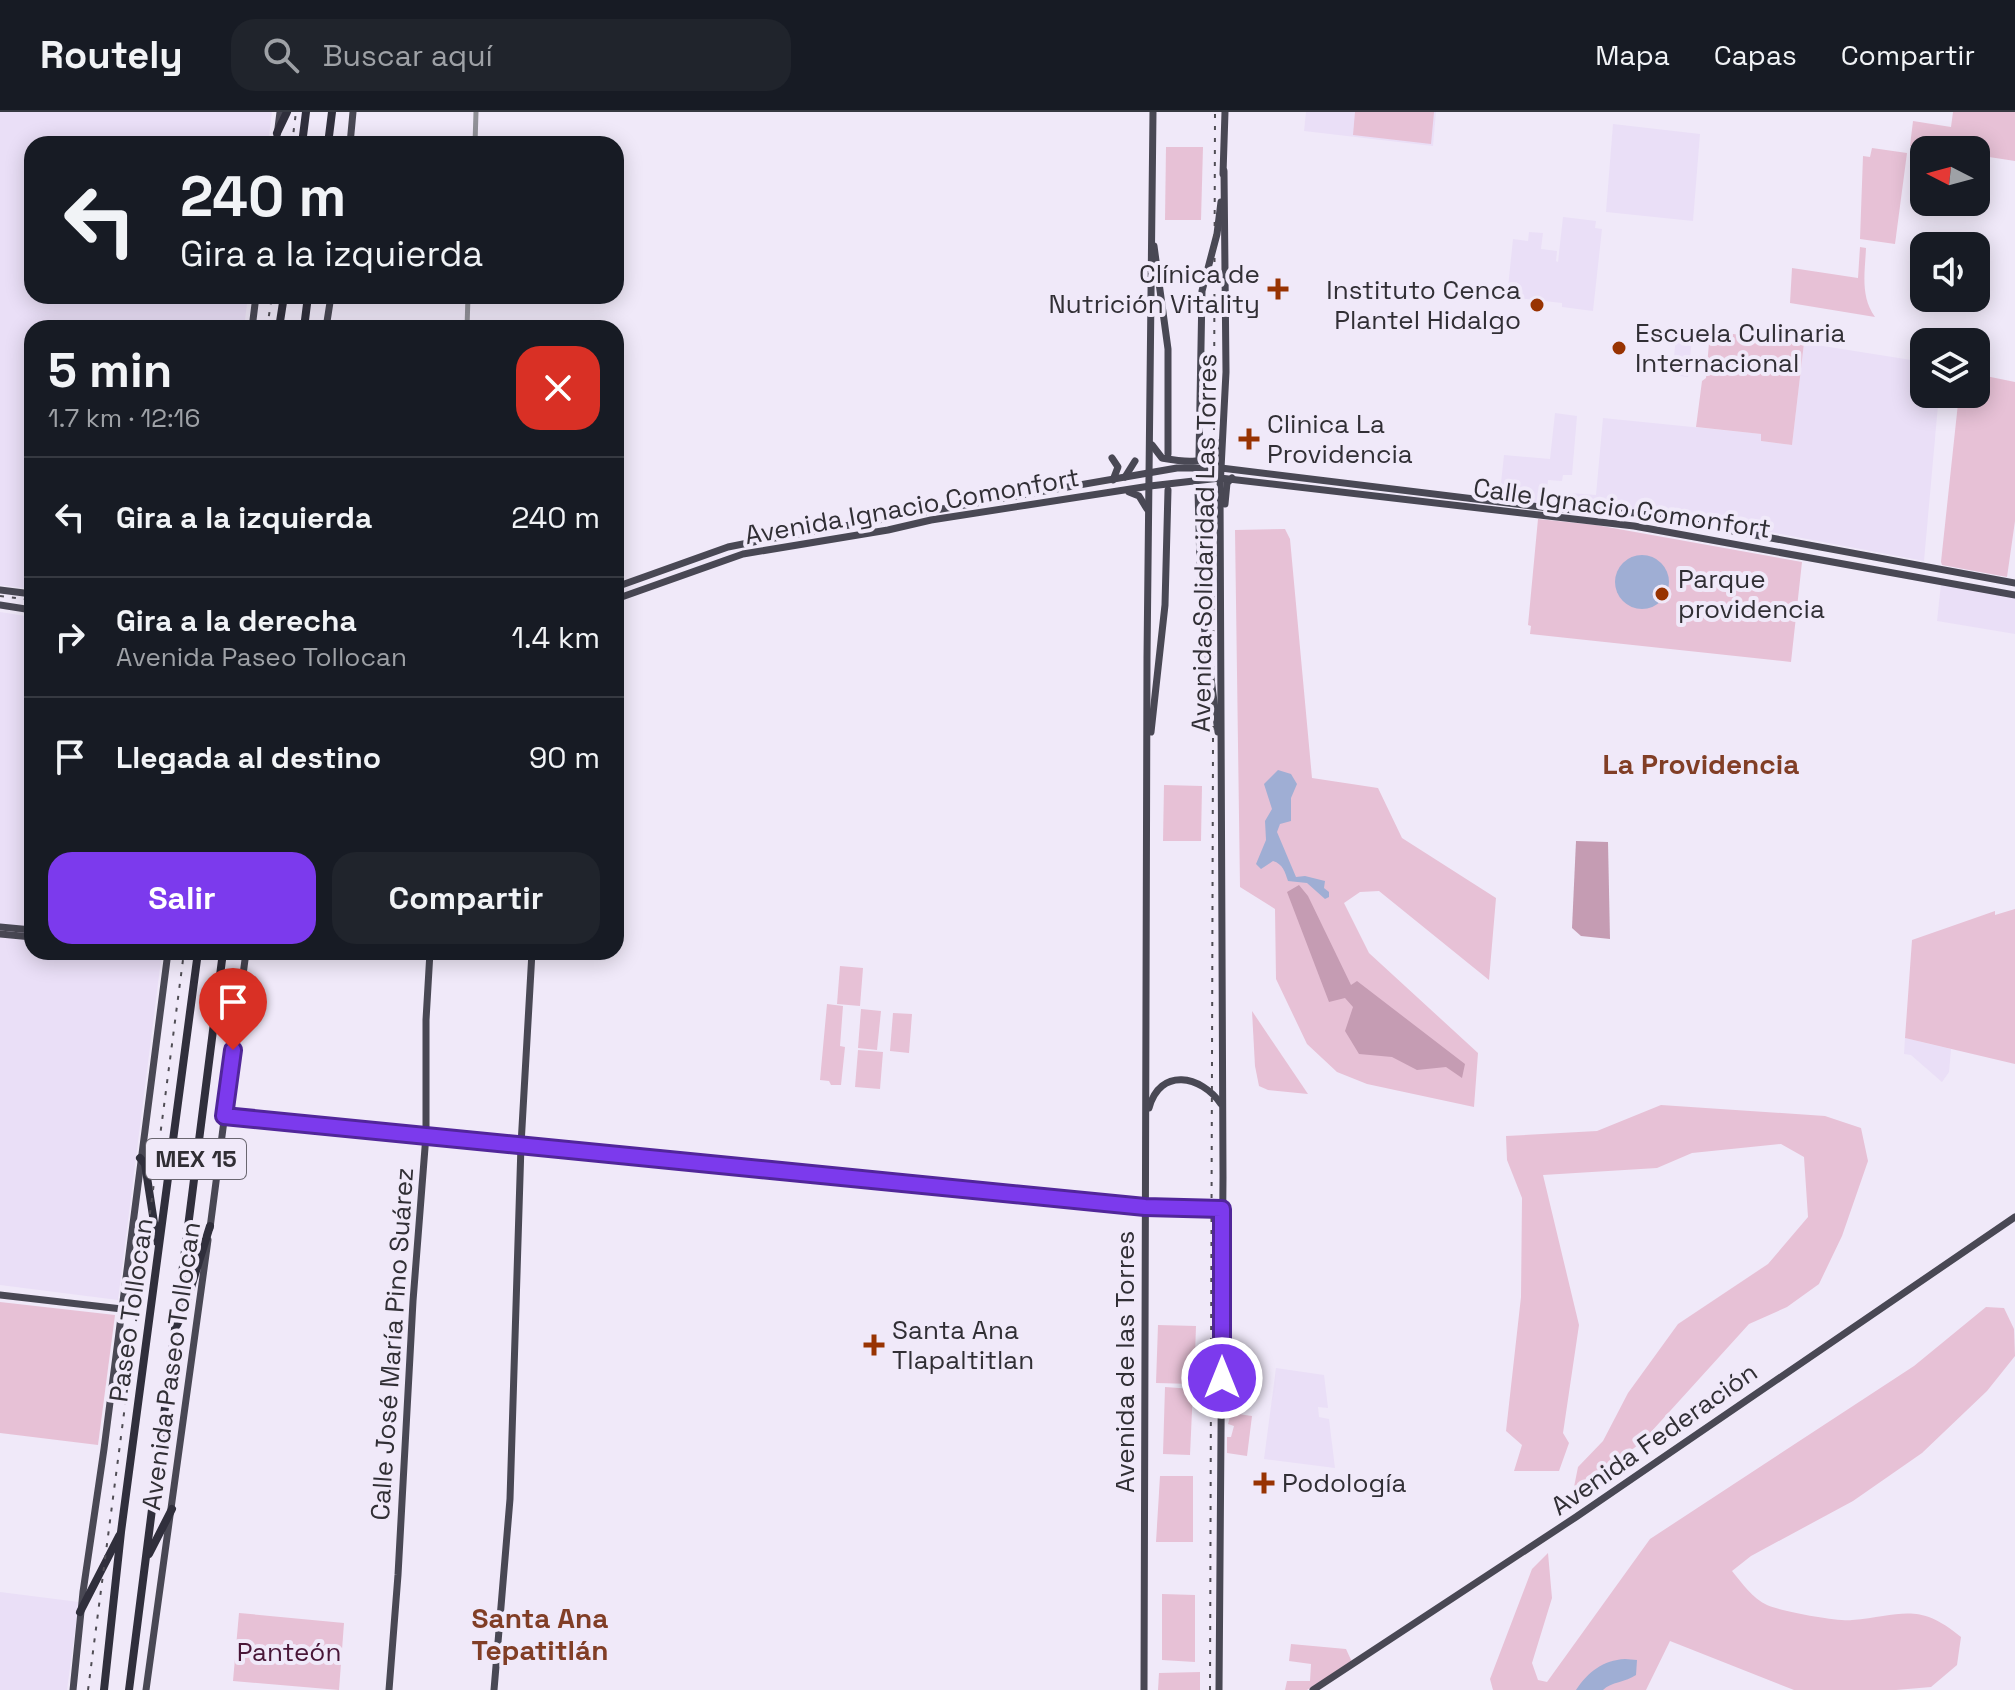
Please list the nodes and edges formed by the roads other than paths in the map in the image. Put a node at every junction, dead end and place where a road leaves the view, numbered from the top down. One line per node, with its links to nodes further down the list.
1 (280, 112): 9 (main road)
2 (287, 112): 9 (highway)
3 (306, 112): 11 (highway)
4 (332, 112): 12 (highway)
5 (353, 112): 13 (main road)
6 (476, 112): 14 (street)
7 (1153, 112): 16 (main road, Avenida Solidaridad Las Torres)
8 (1225, 112): 15 (main road, Avenida Solidaridad Las Torres)
9 (277, 133): 10 (main road)
10 (277, 136)
11 (303, 136)
12 (329, 136)
13 (351, 136)
14 (475, 136)
15 (1224, 171): 17 (main road, Avenida Solidaridad Las Torres); 21 (main road, Avenida Solidaridad Las Torres)
16 (1151, 232): 18 (main road, Avenida Solidaridad Las Torres); 19 (main road, Avenida Solidaridad Las Torres)
17 (1221, 442): 18 (main road); 20 (main road, Avenida Solidaridad Las Torres)
18 (1151, 443): 26 (main road, Avenida Solidaridad Las Torres)
19 (1168, 454)
20 (1221, 454): 24 (main road, Avenida Solidaridad Las Torres); 25 (main road)
21 (1199, 457)
22 (1112, 458): 30 (main road)
23 (1135, 461): 27 (main road)
24 (1221, 468): 25 (main road, Calle Ignacio Comonfort); 26 (main road, Avenida Ignacio Comonfort); 28 (main road, Avenida Solidaridad Las Torres)
25 (1237, 469): 37 (main road, Calle Ignacio Comonfort)
26 (1150, 473): 27 (main road, Avenida Ignacio Comonfort); 31 (main road, Avenida Solidaridad Las Torres)
27 (1125, 477): 30 (main road, Avenida Ignacio Comonfort)
28 (1220, 478): 29 (main road, Calle Ignacio Comonfort); 31 (main road, Avenida Ignacio Comonfort); 36 (main road, Avenida Solidaridad Las Torres)
29 (1232, 478): 36 (main road); 41 (main road, Calle Ignacio Comonfort)
30 (1113, 480): 38 (main road, Avenida Ignacio Comonfort)
31 (1150, 486): 34 (main road, Avenida Ignacio Comonfort); 35 (main road, Avenida Solidaridad Las Torres)
32 (1168, 490): 45 (main road, Avenida Solidaridad Las Torres)
33 (1198, 490): 46 (main road, Avenida Solidaridad Las Torres)
34 (1122, 491): 35 (main road); 42 (main road, Avenida Ignacio Comonfort)
35 (1149, 513): 45 (main road, Avenida Solidaridad Las Torres)
36 (1221, 529): 46 (main road, Avenida Solidaridad Las Torres)
37 (2015, 583)
38 (624, 584)
39 (0, 590): 40 (main road)
40 (24, 593)
41 (2015, 595)
42 (624, 596)
43 (0, 605): 44 (main road)
44 (24, 609)
45 (1148, 745): 61 (main road, Avenida de las Torres)
46 (1222, 750): 59 (main road)
47 (0, 927): 48 (main road)
48 (24, 929)
49 (0, 934): 50 (main road)
50 (24, 936)
51 (167, 960): 64 (main road, Avenida Paseo Tollocan)
52 (197, 960): 69 (highway, Paseo Tollocan / MEX 15)
53 (222, 960): 57 (highway, Paseo Tollocan / MEX 15)
54 (245, 960): 58 (main road, Avenida Paseo Tollocan)
55 (430, 960): 62 (main road, Calle José María Pino Suárez)
56 (532, 960): 63 (main road)
57 (218, 990): 58 (highway); 72 (highway, Paseo Tollocan / MEX 15)
58 (233, 1050): 60 (main road, Avenida Paseo Tollocan)
59 (1223, 1105): 61 (main road); 66 (main road)
60 (224, 1116): 62 (street); 68 (main road, Avenida Paseo Tollocan)
61 (1145, 1119): 65 (main road, Avenida de las Torres)
62 (426, 1135): 63 (street); 81 (main road, Calle José María Pino Suárez)
63 (521, 1145): 65 (street); 82 (main road)
64 (140, 1158): 69 (highway); 71 (main road, Avenida Paseo Tollocan)
65 (1145, 1207): 66 (street); 83 (main road, Avenida de las Torres)
66 (1222, 1209): 84 (main road)
67 (2015, 1217): 85 (main road, Avenida Federación)
68 (210, 1226): 72 (highway); 73 (main road, Avenida Paseo Tollocan)
69 (159, 1254): 74 (highway, Paseo Tollocan / MEX 15)
70 (0, 1295): 71 (main road)
71 (122, 1309): 76 (main road, Avenida Paseo Tollocan)
72 (174, 1329): 75 (highway, Paseo Tollocan / MEX 15)
73 (172, 1509): 75 (highway); 80 (main road, Avenida Paseo Tollocan)
74 (121, 1532): 76 (highway); 79 (highway, Paseo Tollocan / MEX 15)
75 (145, 1561): 77 (highway, Paseo Tollocan / MEX 15)
76 (80, 1612): 78 (main road, Avenida Paseo Tollocan)
77 (129, 1689)
78 (73, 1690)
79 (102, 1690)
80 (146, 1690)
81 (389, 1690)
82 (494, 1690)
83 (1144, 1690)
84 (1219, 1690)
85 (1313, 1690)

